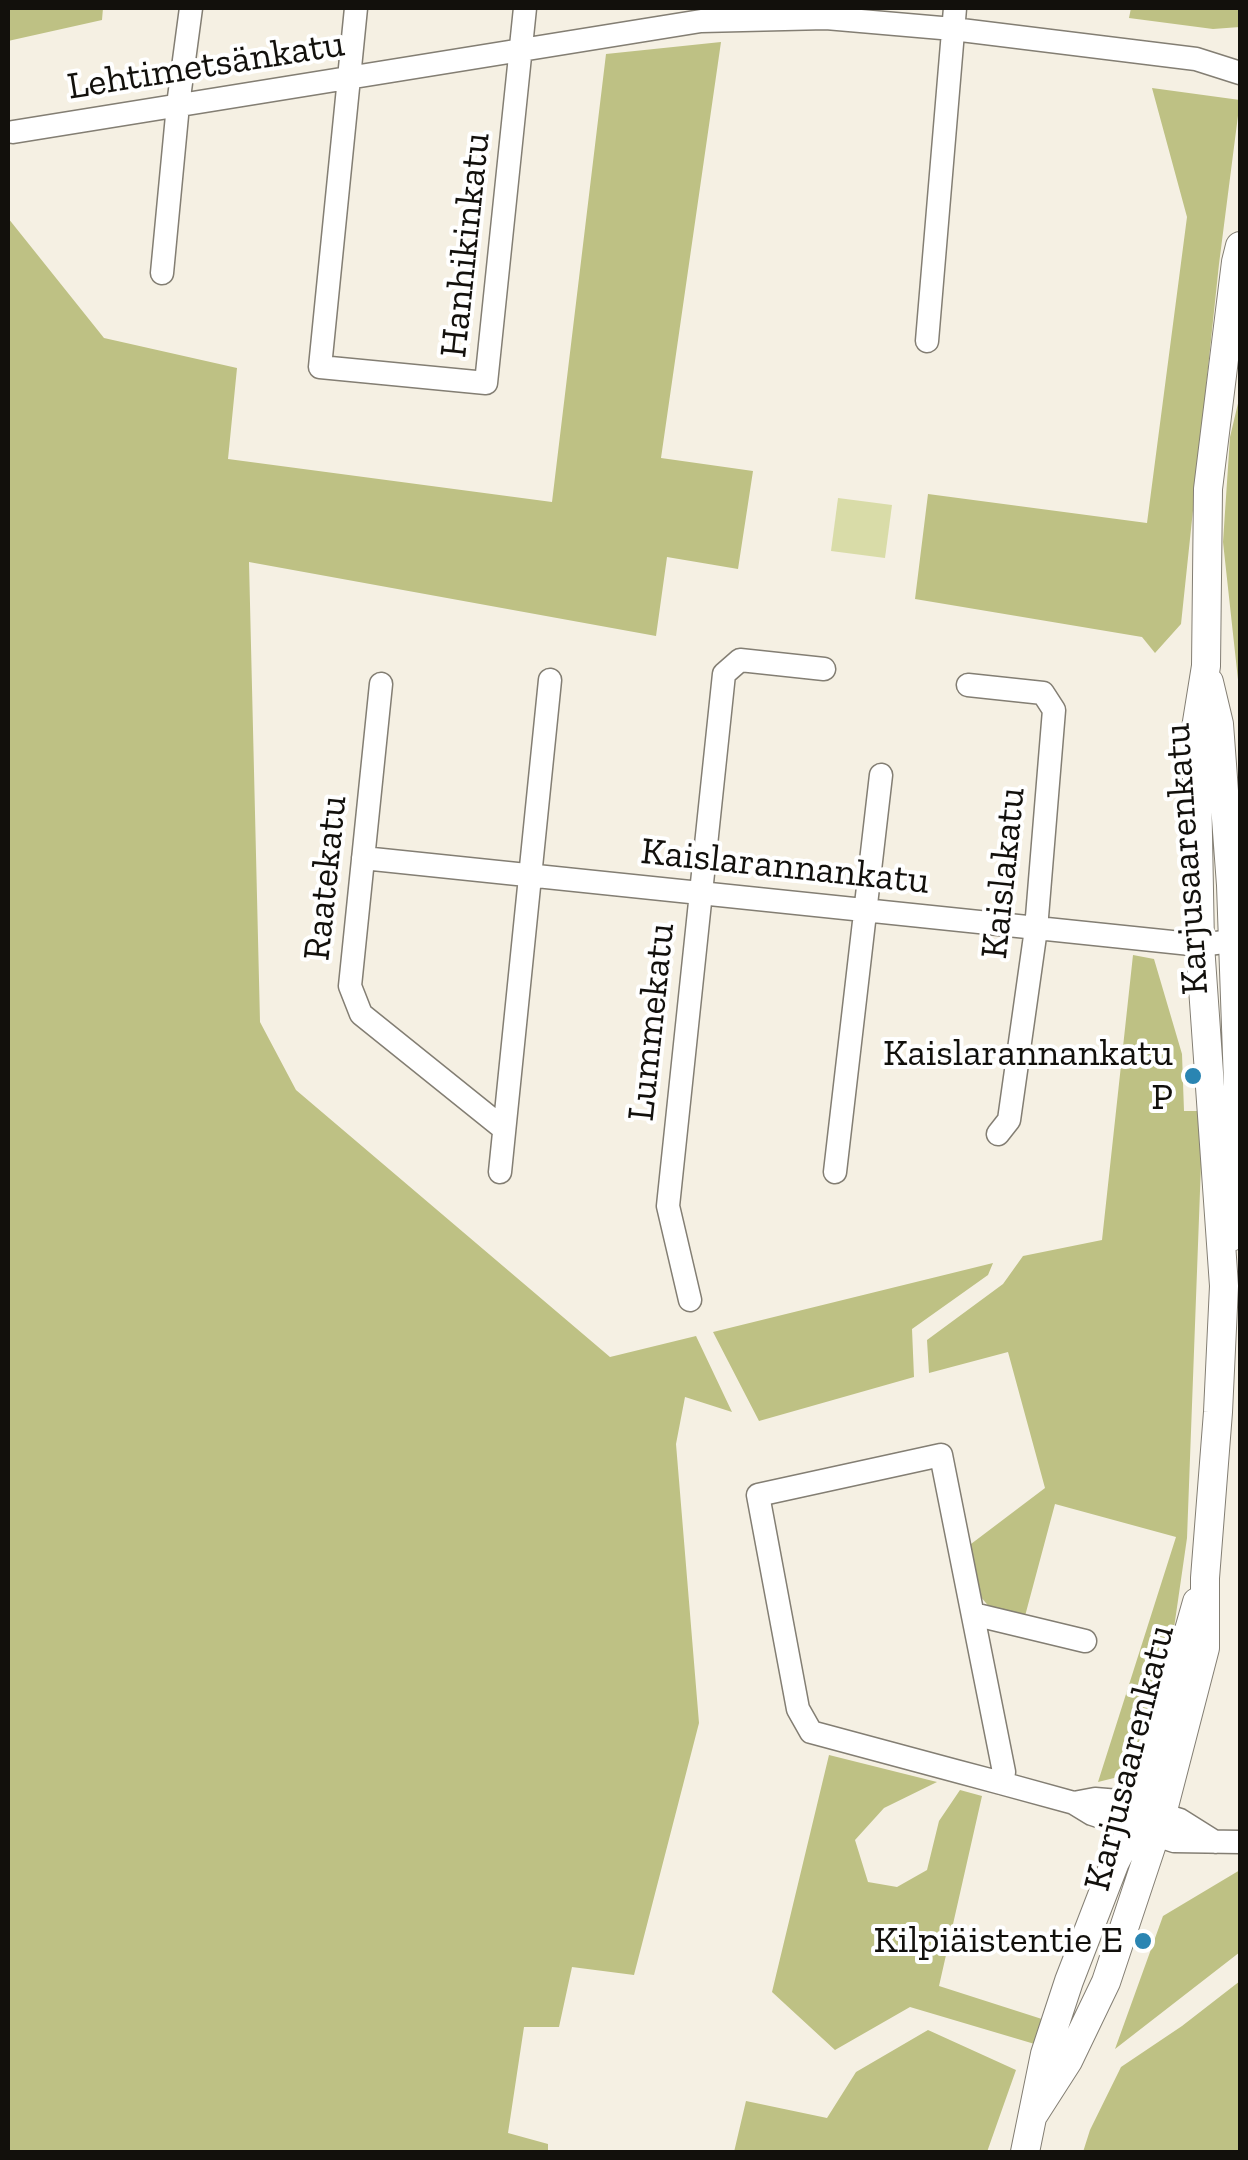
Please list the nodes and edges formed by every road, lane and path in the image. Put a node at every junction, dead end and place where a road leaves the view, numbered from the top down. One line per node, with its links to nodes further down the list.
1 (191, 8): 8 (street)
2 (356, 8): 7 (street)
3 (526, 8): 5 (street, Hanhikinkatu)
4 (954, 18): 5 (street, Lehtimetsänkatu); 6 (street, Lehtimetsänkatu); 13 (street)
5 (521, 50): 7 (street, Lehtimetsänkatu); 7 (street, Hanhikinkatu)
6 (1240, 73)
7 (348, 79): 8 (street, Lehtimetsänkatu)
8 (178, 105): 9 (street, Lehtimetsänkatu); 11 (street)
9 (13, 132)
10 (1240, 246): 14 (street, Karjusaarenkatu)
11 (162, 273)
12 (1240, 314): 14 (street, Karjusaarenkatu)
13 (926, 341)
14 (1224, 363): 15 (street, Karjusaarenkatu)
15 (1206, 666): 26 (street, Karjusaarenkatu); 27 (street, Karjusaarenkatu)
16 (824, 669): 23 (street, Lummekatu)
17 (550, 680): 22 (street)
18 (381, 684): 21 (street, Raatekatu)
19 (968, 685): 25 (street, Kaislakatu)
20 (882, 776): 24 (street)
21 (363, 858): 22 (street, Kaislarannankatu); 28 (street, Raatekatu)
22 (530, 876): 23 (street, Kaislarannankatu); 28 (street)
23 (700, 894): 24 (street, Kaislarannankatu); 33 (street, Lummekatu)
24 (867, 911): 25 (street, Kaislarannankatu); 31 (street)
25 (1036, 929): 27 (street, Kaislarannankatu); 29 (street, Kaislakatu)
26 (1237, 940): 27 (street, Kaislarannankatu); 32 (street, Karjusaarenkatu)
27 (1200, 945): 32 (street, Karjusaarenkatu)
28 (504, 1130): 30 (street)
29 (998, 1134)
30 (500, 1172)
31 (835, 1172)
32 (1224, 1286): 37 (street, Karjusaarenkatu)
33 (690, 1300)
34 (973, 1614): 35 (street); 36 (street); 36 (street)
35 (1084, 1642)
36 (1001, 1783): 37 (street)
37 (1147, 1821): 38 (street); 39 (street, Karjusaarenkatu)
38 (1240, 1842)
39 (1024, 2152)

